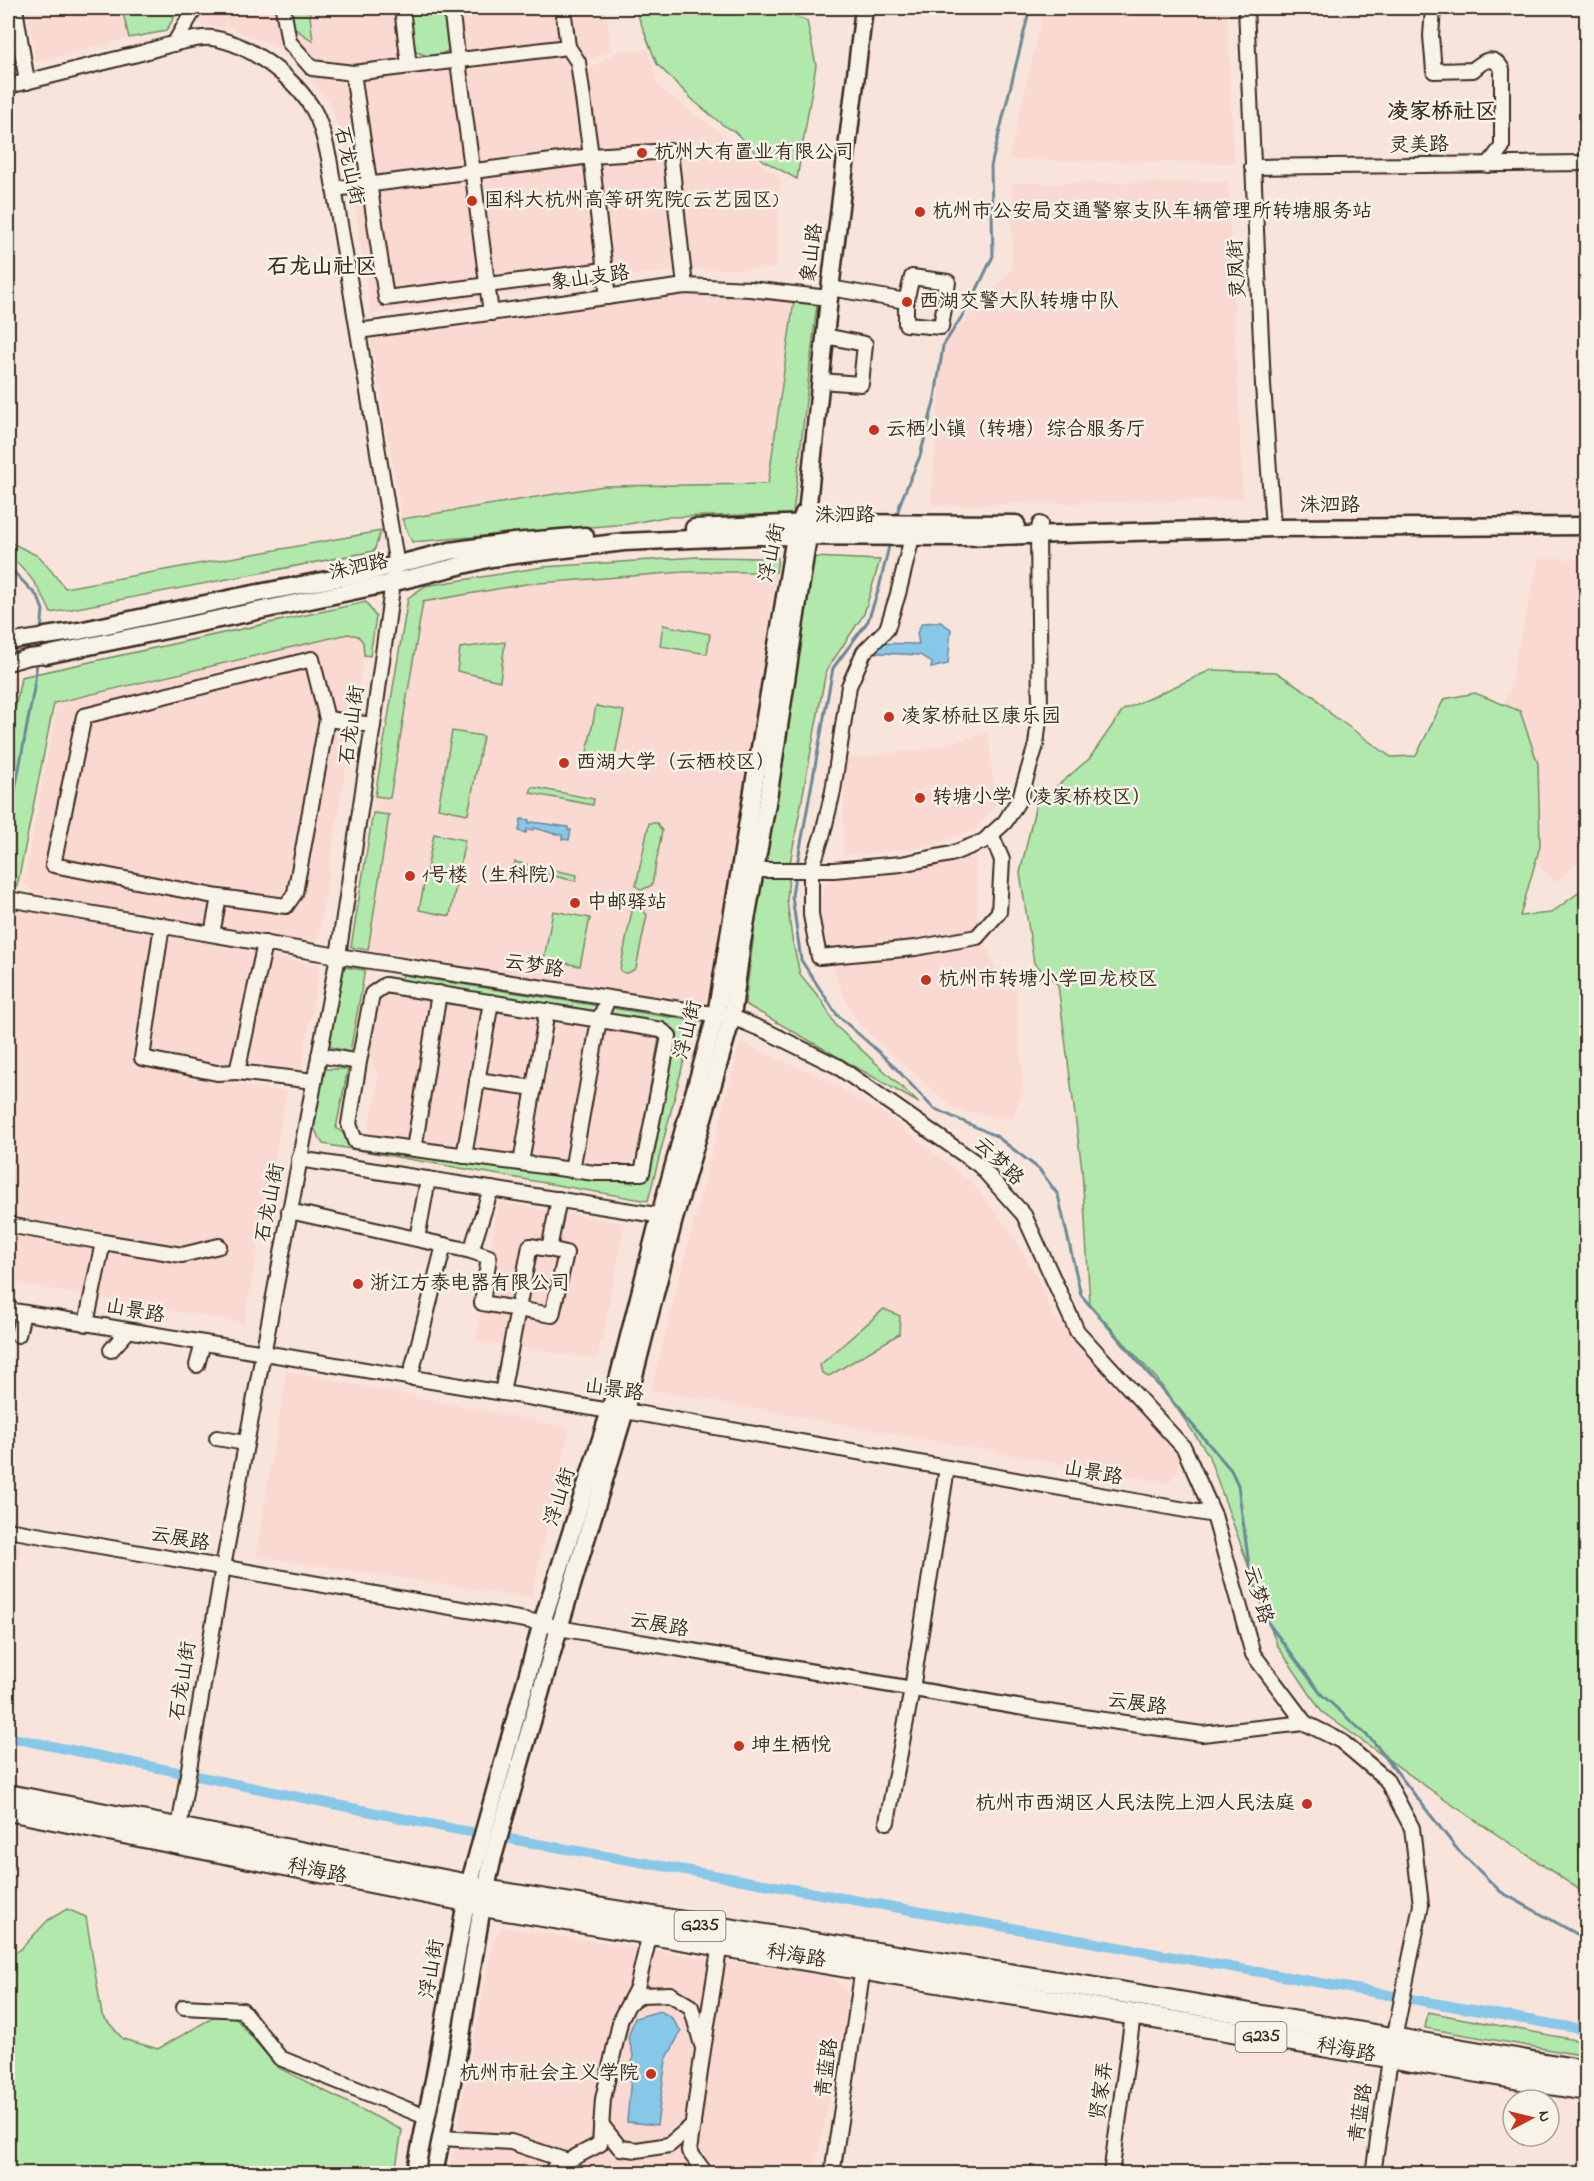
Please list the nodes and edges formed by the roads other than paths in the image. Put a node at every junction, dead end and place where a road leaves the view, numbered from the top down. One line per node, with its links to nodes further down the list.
1 (15, 8): 15 (street)
2 (195, 8): 10 (street)
3 (283, 8): 14 (street)
4 (402, 8): 13 (street)
5 (451, 8): 12 (street)
6 (563, 8): 11 (street)
7 (864, 8): 27 (main road, 象山路)
8 (1246, 8): 20 (street, 灵凤街)
9 (1432, 9): 19 (street)
10 (174, 44): 15 (street, 石龙山街); 23 (street, 石龙山街)
11 (568, 47): 12 (street); 17 (street)
12 (458, 60): 13 (street); 21 (street)
13 (410, 66): 14 (street)
14 (353, 73): 22 (street)
15 (27, 82): 16 (street, 石龙山街)
16 (8, 86)
17 (591, 156): 21 (street); 24 (street); 26 (street)
18 (1587, 163): 19 (street, 灵美路)
19 (1488, 165): 20 (street, 灵美路)
20 (1252, 167): 36 (street, 灵凤街)
21 (471, 171): 22 (street); 25 (street)
22 (370, 184): 23 (street); 25 (street)
23 (334, 189): 31 (street, 石龙山街)
24 (605, 270): 25 (street); 28 (street)
25 (487, 286): 30 (street)
26 (685, 286): 27 (street, 象山支路); 28 (street, 象山支路)
27 (829, 293): 29 (street, 象山支路); 32 (main road, 象山路)
28 (608, 297): 30 (street, 象山支路)
29 (906, 301)
30 (491, 313): 31 (street, 象山支路)
31 (358, 331): 41 (street, 石龙山街)
32 (825, 336): 33 (main road, 象山路); 33 (street)
33 (820, 381): 34 (main road, 象山路)
34 (808, 504): 39 (main road, 浮山街)
35 (1587, 516): 36 (main road, 洙泗路)
36 (1273, 523): 37 (main road, 洙泗路); 38 (main road, 洙泗路)
37 (1587, 526)
38 (1039, 529): 40 (main road, 洙泗路); 49 (street)
39 (803, 530): 40 (main road, 洙泗路); 41 (main road, 洙泗路); 42 (main road, 洙泗路); 50 (main road, 浮山街); 62 (main road, 浮山街)
40 (896, 532): 51 (street)
41 (395, 565): 42 (street, 石龙山街); 43 (main road, 洙泗路)
42 (391, 583): 45 (main road, 洙泗路); 48 (street, 石龙山街)
43 (36, 638): 44 (street, 洙泗路)
44 (8, 642)
45 (46, 655): 46 (street, 洙泗路)
46 (8, 663)
47 (327, 718): 48 (street); 52 (street); 52 (street)
48 (373, 725): 57 (street, 石龙山街)
49 (992, 834): 51 (street); 51 (street)
50 (755, 870): 51 (street); 62 (main road, 浮山街)
51 (801, 870)
52 (219, 897): 55 (street)
53 (8, 899): 54 (street, 云梦路)
54 (162, 926): 55 (street, 云梦路); 66 (street)
55 (212, 934): 56 (street, 云梦路)
56 (264, 943): 57 (street, 云梦路); 66 (street)
57 (338, 956): 59 (street, 云梦路); 64 (street, 石龙山街)
58 (439, 993): 60 (street); 65 (street); 70 (street)
59 (608, 999): 62 (street, 云梦路); 63 (street)
60 (491, 1002): 61 (street); 67 (street)
61 (547, 1011): 63 (street); 69 (street)
62 (724, 1016): 79 (main road, 浮山街); 103 (street, 云梦路)
63 (599, 1020): 74 (street); 74 (street)
64 (319, 1055): 65 (street); 68 (street, 石龙山街)
65 (359, 1062): 70 (street)
66 (237, 1072): 68 (street)
67 (477, 1080): 69 (street); 71 (street)
68 (314, 1081): 72 (street, 石龙山街)
69 (534, 1088): 73 (street)
70 (414, 1149): 71 (street)
71 (464, 1156): 73 (street)
72 (299, 1159): 75 (street); 78 (street, 石龙山街)
73 (521, 1163): 74 (street)
74 (572, 1170)
75 (428, 1179): 76 (street); 81 (street)
76 (491, 1188): 77 (street); 86 (street)
77 (559, 1199): 79 (street); 85 (street)
78 (289, 1211): 81 (street); 95 (street, 石龙山街)
79 (667, 1217): 99 (main road, 浮山街)
80 (8, 1225): 82 (street)
81 (417, 1239): 83 (street)
82 (103, 1242): 84 (street); 90 (street)
83 (444, 1245): 86 (street); 97 (street)
84 (219, 1246)
85 (549, 1249): 88 (street); 88 (street)
86 (471, 1251): 88 (street)
87 (8, 1310): 89 (street, 山景路)
88 (518, 1310): 98 (street)
89 (23, 1313): 90 (street, 山景路); 92 (street)
90 (86, 1324): 91 (street, 山景路)
91 (128, 1331): 93 (street, 山景路); 94 (street)
92 (18, 1335)
93 (203, 1343): 95 (street, 山景路); 96 (street)
94 (111, 1350)
95 (262, 1353): 97 (street, 山景路); 101 (street, 石龙山街)
96 (197, 1365)
97 (410, 1378): 98 (street, 山景路)
98 (502, 1393): 99 (street, 山景路)
99 (618, 1411): 102 (street, 山景路); 106 (main road, 浮山街); 107 (main road, 浮山街)
100 (217, 1438): 101 (street)
101 (245, 1443): 105 (street, 石龙山街)
102 (947, 1468): 103 (street, 山景路); 108 (street)
103 (1214, 1515): 109 (street, 云梦路)
104 (8, 1530): 105 (street, 云展路)
105 (223, 1567): 106 (street, 云展路); 114 (street, 石龙山街)
106 (542, 1623): 107 (street, 云展路); 112 (main road, 浮山街)
107 (559, 1628): 108 (street, 云展路); 112 (main road, 浮山街)
108 (912, 1689): 109 (street, 云展路); 113 (street)
109 (1305, 1723): 122 (street, 云梦路)
110 (8, 1795): 114 (highway, 科海路 / G235)
111 (8, 1810): 115 (highway, 科海路 / G235)
112 (497, 1816): 115 (main road, 浮山街)
113 (887, 1822)
114 (179, 1828): 115 (highway, 科海路 / G235)
115 (476, 1896): 116 (highway, 科海路 / G235); 122 (highway, 科海路 / G235); 126 (main road, 浮山街); 129 (main road, 浮山街)
116 (650, 1933): 117 (highway, 科海路 / G235); 119 (street)
117 (720, 1944): 118 (highway, 科海路 / G235); 123 (street)
118 (863, 1968): 121 (highway, 科海路 / G235); 135 (street, 青蓝路)
119 (630, 2002): 123 (street); 127 (street)
120 (184, 2007): 126 (street)
121 (1133, 2015): 122 (highway, 科海路 / G235); 136 (street, 贤家弄)
122 (1392, 2049): 124 (highway, 科海路 / G235); 125 (highway, 科海路 / G235); 137 (street, 青蓝路)
123 (703, 2050): 128 (street)
124 (1587, 2071)
125 (1587, 2090)
126 (426, 2117): 131 (main road, 浮山街)
127 (601, 2124): 128 (street); 130 (street)
128 (693, 2125): 134 (street)
129 (441, 2138): 130 (street); 132 (main road, 浮山街)
130 (567, 2161): 133 (street)
131 (415, 2174)
132 (434, 2174)
133 (553, 2174)
134 (706, 2174)
135 (832, 2174)
136 (1111, 2174)
137 (1372, 2174)

